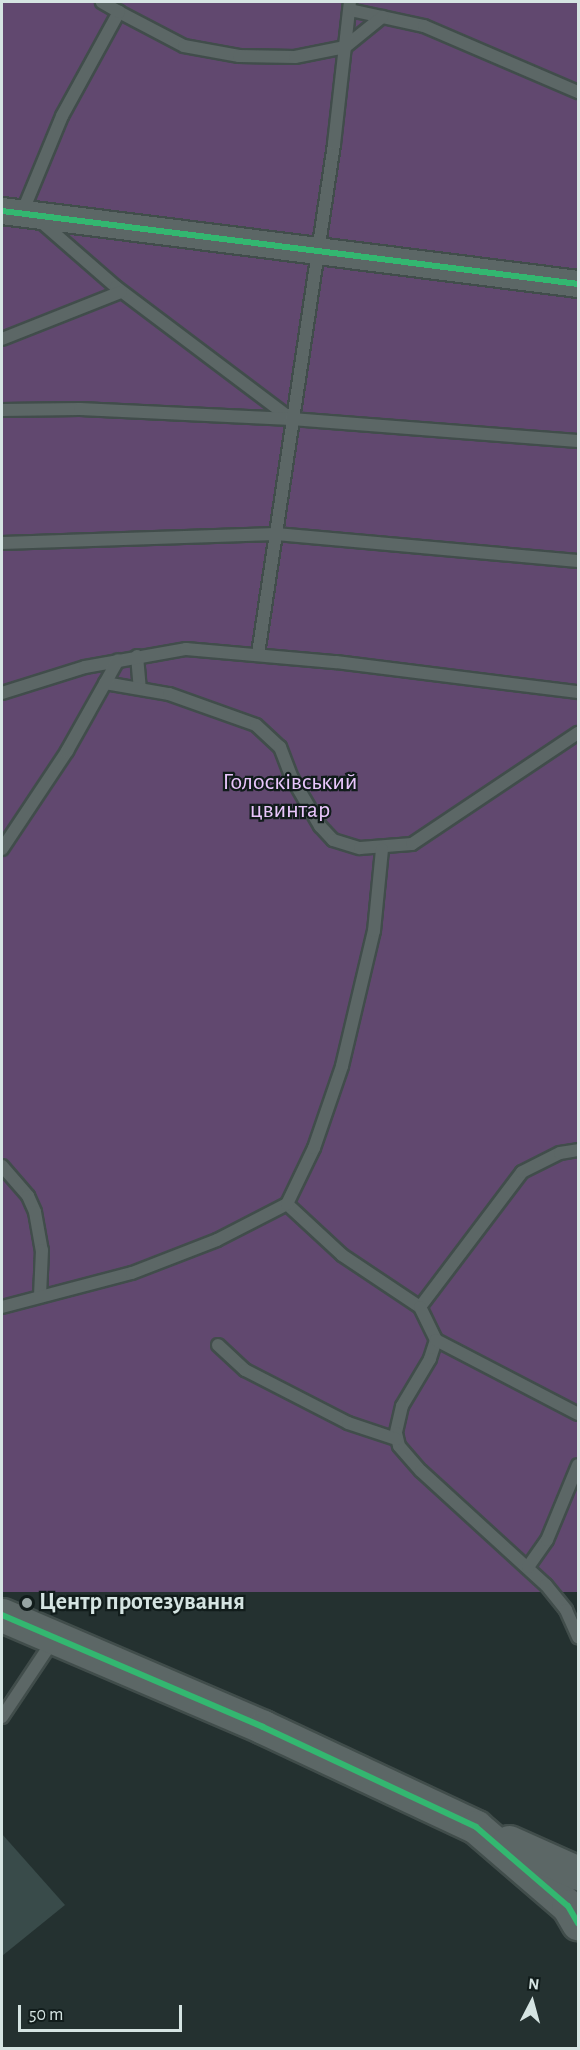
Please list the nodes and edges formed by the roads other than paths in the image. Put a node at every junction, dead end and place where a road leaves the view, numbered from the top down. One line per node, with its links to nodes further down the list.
1 (102, 2): 3 (lane)
2 (350, 6): 4 (lane); 5 (lane)
3 (119, 12): 5 (lane); 7 (lane)
4 (382, 17): 5 (lane); 6 (lane)
5 (345, 47): 8 (lane)
6 (579, 92)
7 (19, 213): 8 (street); 10 (lane)
8 (318, 252): 9 (street); 13 (lane)
9 (579, 284)
10 (122, 292): 11 (lane); 13 (lane)
11 (2, 339)
12 (2, 410): 13 (lane)
13 (291, 420): 14 (lane); 15 (lane)
14 (579, 441)
15 (276, 534): 16 (lane); 17 (lane); 18 (lane)
16 (2, 543)
17 (579, 561)
18 (258, 654): 19 (lane); 23 (lane)
19 (137, 656): 20 (lane); 22 (lane)
20 (118, 660): 21 (lane); 24 (lane)
21 (105, 683): 22 (lane); 26 (lane)
22 (140, 688): 27 (lane)
23 (578, 688)
24 (2, 693)
25 (579, 733): 27 (lane)
26 (2, 849)
27 (382, 849): 30 (lane)
28 (579, 1150): 33 (lane)
29 (2, 1166): 31 (lane)
30 (287, 1204): 31 (lane); 33 (lane)
31 (40, 1295): 32 (lane)
32 (2, 1307)
33 (420, 1308): 34 (lane)
34 (435, 1340): 36 (lane); 37 (lane)
35 (218, 1345): 37 (lane)
36 (579, 1414)
37 (396, 1439): 39 (lane)
38 (579, 1465): 39 (lane)
39 (528, 1567): 41 (lane)
40 (2, 1615): 42 (street)
41 (579, 1637)
42 (54, 1638): 43 (lane); 44 (street)
43 (2, 1717)
44 (476, 1827): 45 (street); 46 (street)
45 (579, 1873)
46 (579, 1923)

